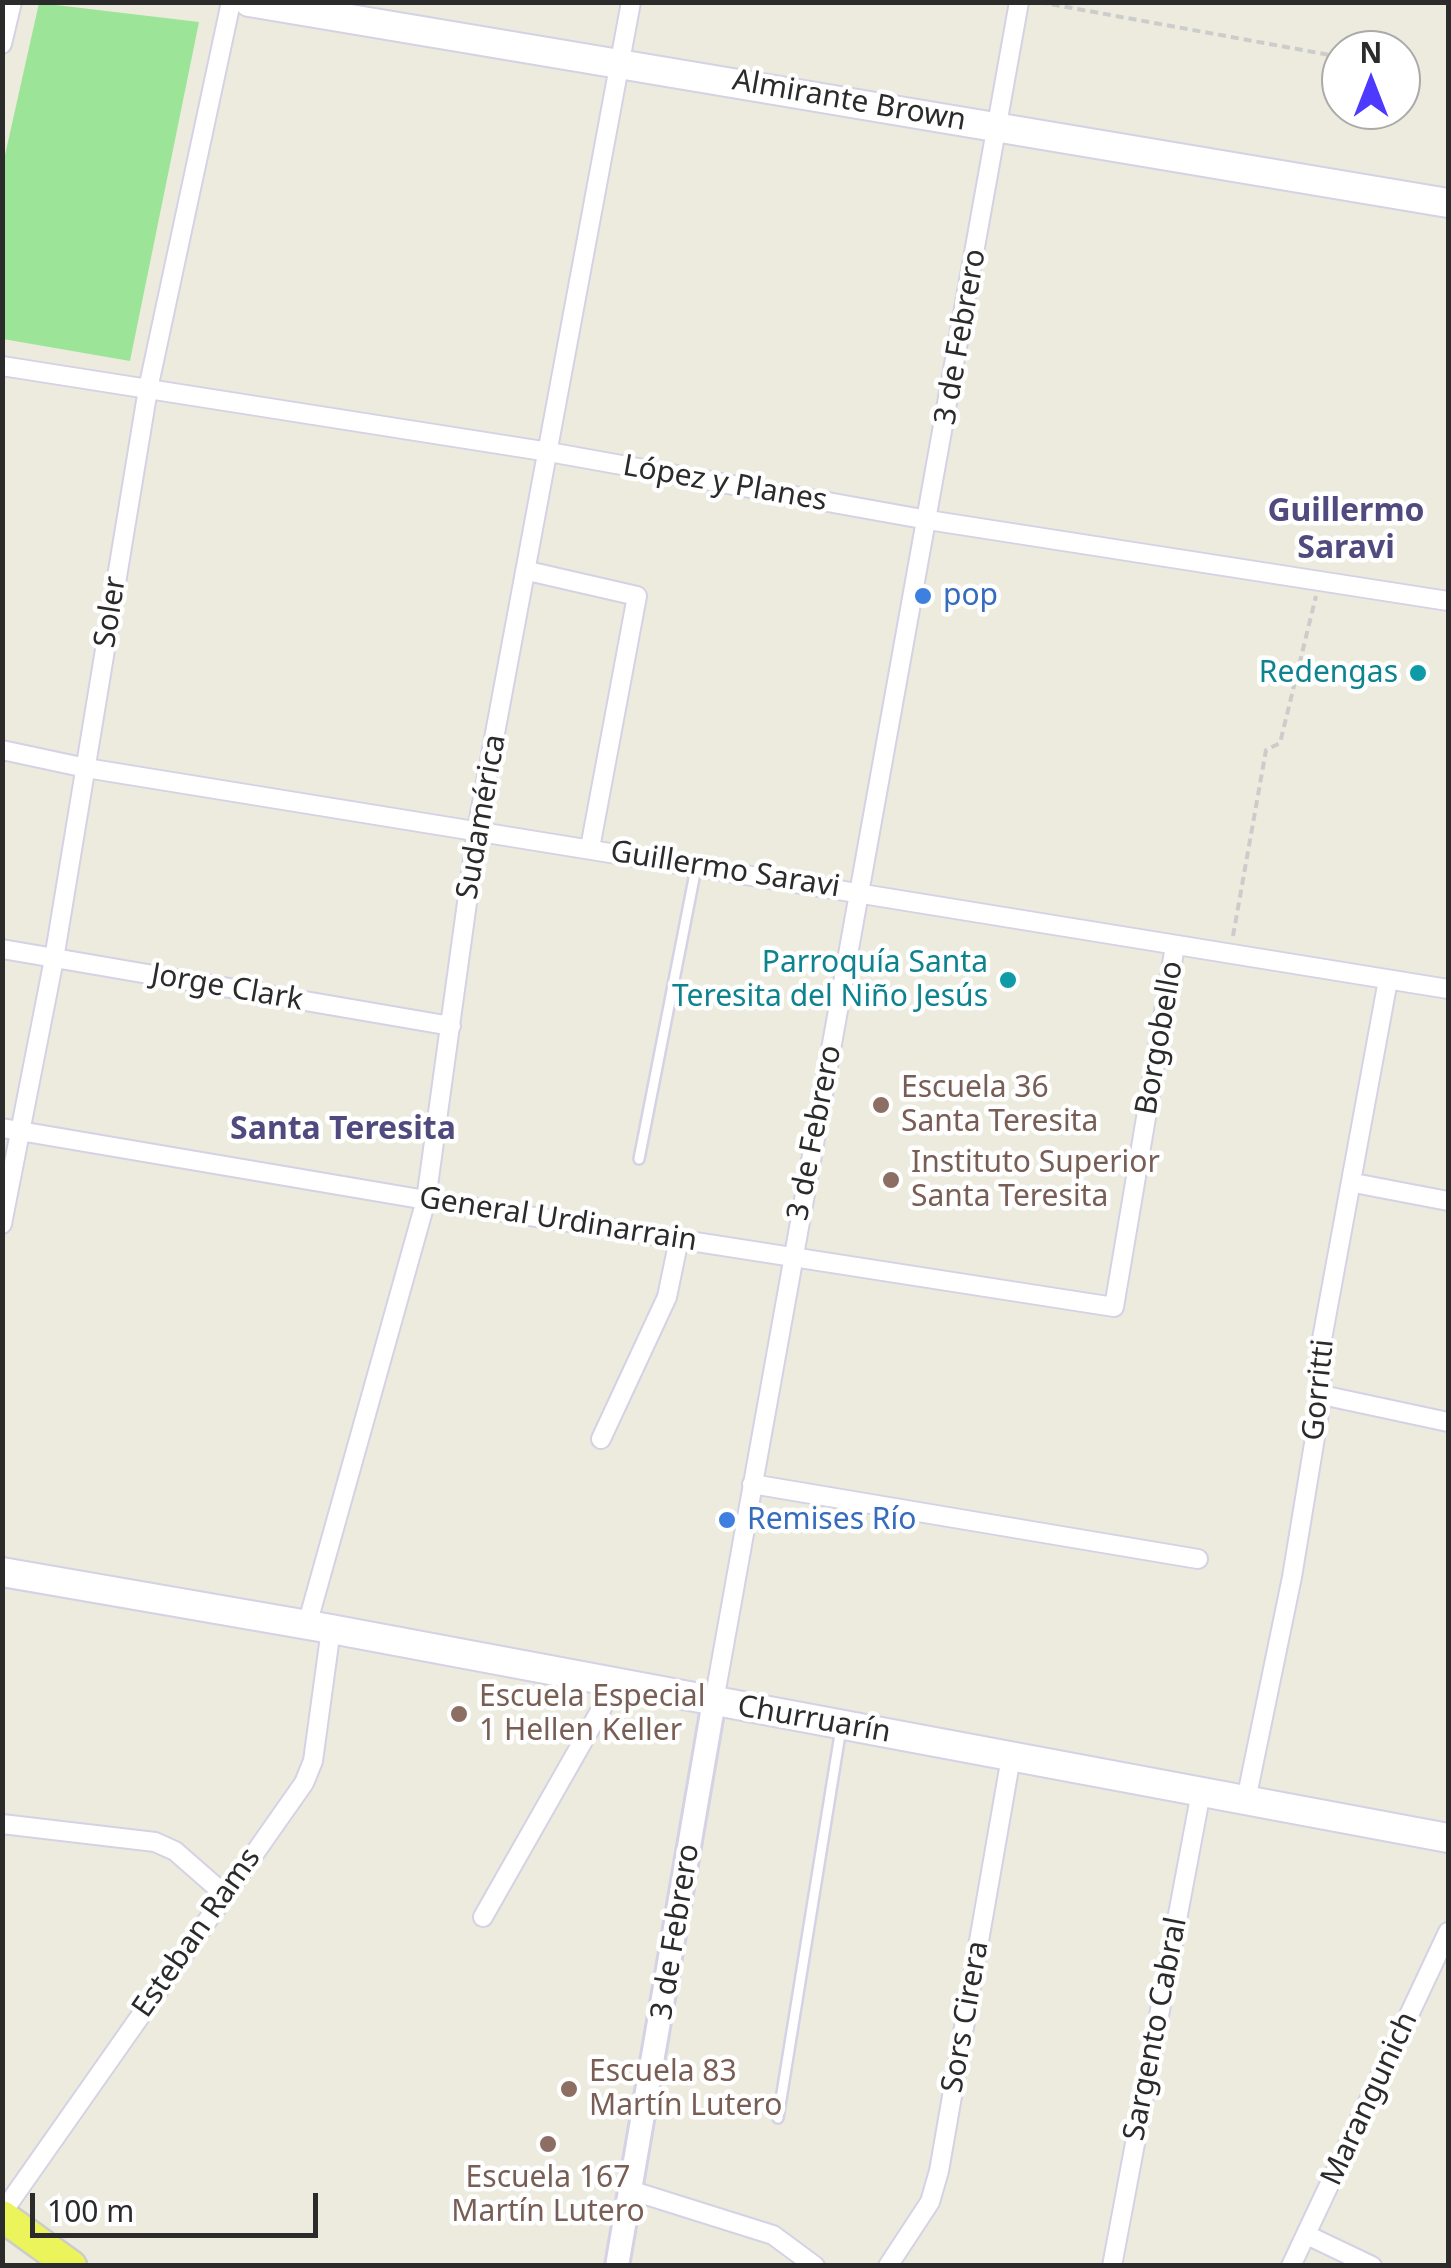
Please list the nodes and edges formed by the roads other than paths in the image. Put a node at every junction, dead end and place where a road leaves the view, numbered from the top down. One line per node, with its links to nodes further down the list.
1 (12, 2): 6 (street)
2 (231, 2): 11 (street, Soler)
3 (248, 2): 7 (main road, Almirante Brown)
4 (631, 2): 7 (street, Sudamérica)
5 (1019, 2): 8 (street, 3 de Febrero)
6 (2, 44)
7 (620, 63): 8 (main road, Almirante Brown); 12 (street, Sudamérica)
8 (998, 126): 9 (main road, Almirante Brown); 13 (street, 3 de Febrero)
9 (1448, 203)
10 (2, 366): 11 (street, López y Planes)
11 (148, 389): 12 (street, López y Planes); 17 (street, Soler)
12 (549, 452): 13 (street, López y Planes); 14 (street, Sudamérica)
13 (928, 520): 15 (street, López y Planes); 21 (street, 3 de Febrero)
14 (528, 571): 18 (street, Sudamérica); 19 (street)
15 (1448, 600)
16 (2, 750): 17 (street, Guillermo Saravi)
17 (86, 768): 18 (street, Guillermo Saravi); 24 (street, Soler)
18 (477, 830): 19 (street, Guillermo Saravi); 27 (street, Sudamérica)
19 (590, 848): 20 (street, Guillermo Saravi)
20 (696, 865): 21 (street, Guillermo Saravi); 29 (lane)
21 (860, 892): 22 (street, Guillermo Saravi); 35 (street, 3 de Febrero)
22 (1176, 946): 25 (street, Guillermo Saravi); 36 (street, Borgobello)
23 (2, 949): 24 (street, Jorge Clark)
24 (54, 958): 27 (street, Jorge Clark); 28 (street, Soler)
25 (1388, 980): 26 (street, Guillermo Saravi); 30 (street, Gorritti)
26 (1448, 990)
27 (451, 1026): 31 (street, Sudamérica)
28 (11, 1130): 31 (street, General Urdinarrain); 33 (street, Soler)
29 (639, 1159)
30 (1354, 1183): 32 (street); 37 (street, Gorritti)
31 (426, 1200): 34 (street, General Urdinarrain); 43 (street, Sudamérica)
32 (1448, 1201)
33 (2, 1224)
34 (679, 1239): 35 (street, General Urdinarrain); 39 (street)
35 (791, 1256): 36 (street, General Urdinarrain); 40 (street, 3 de Febrero)
36 (1114, 1307)
37 (1322, 1396): 38 (street); 49 (street, Gorritti)
38 (1448, 1422)
39 (601, 1440)
40 (752, 1484): 41 (street); 45 (street, 3 de Febrero)
41 (1198, 1559)
42 (2, 1572): 43 (main road, Churruarín)
43 (319, 1627): 44 (main road, Churruarín); 52 (street, Esteban Rams)
44 (616, 1683): 45 (main road, Churruarín); 53 (street)
45 (714, 1702): 46 (main road, Churruarín); 56 (street, 3 de Febrero)
46 (842, 1725): 47 (main road, Churruarín); 55 (lane)
47 (1010, 1756): 48 (main road, Churruarín); 62 (street, Sors Cirera)
48 (1201, 1792): 49 (main road, Churruarín); 63 (street, Sargento Cabral)
49 (1246, 1800): 51 (main road, Churruarín)
50 (2, 1824): 52 (street)
51 (1448, 1838)
52 (223, 1893): 57 (street, Esteban Rams)
53 (482, 1918)
54 (1448, 1932): 58 (street, Marangunich)
55 (778, 2118)
56 (633, 2190): 60 (street, 3 de Febrero); 61 (street)
57 (2, 2214): 59 (main road)
58 (1307, 2235): 64 (street, Marangunich); 65 (street)
59 (72, 2266)
60 (617, 2266)
61 (814, 2266)
62 (888, 2266)
63 (1112, 2266)
64 (1291, 2266)
65 (1372, 2266)

